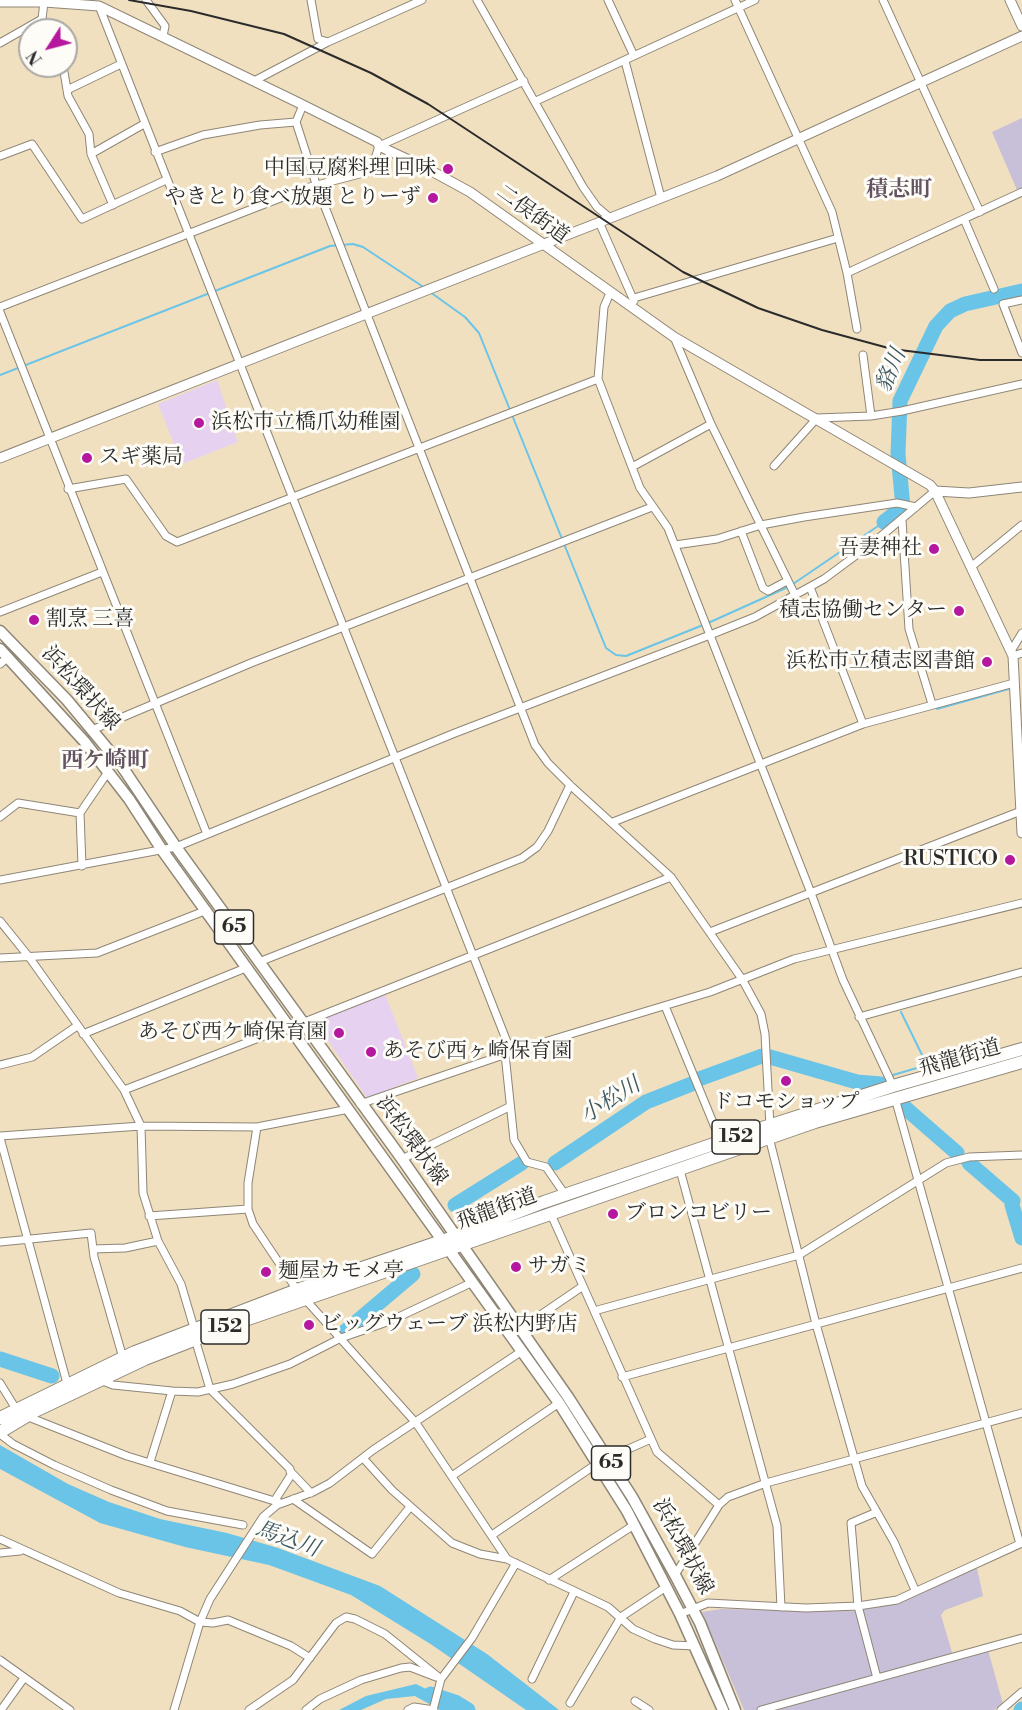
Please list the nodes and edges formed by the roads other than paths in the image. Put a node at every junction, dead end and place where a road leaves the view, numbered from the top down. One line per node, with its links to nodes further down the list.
1 (146, 0): 17 (street)
2 (311, 0): 19 (street)
3 (422, 0): 19 (street)
4 (477, 0): 26 (street)
5 (608, 0): 21 (street)
6 (735, 0): 13 (street)
7 (755, 0): 13 (street)
8 (883, 0): 27 (street)
9 (1010, 0): 15 (street)
10 (44, 2): 11 (street, 二俣街道); 12 (street, 二俣街道); 14 (street)
11 (0, 3)
12 (99, 6): 17 (street, 二俣街道); 23 (street)
13 (738, 8): 21 (street); 33 (street)
14 (42, 18)
15 (1022, 26)
16 (18, 33): 20 (street)
17 (163, 36): 25 (street, 二俣街道)
18 (1022, 36): 27 (street)
19 (328, 42): 25 (street)
20 (0, 43)
21 (634, 56): 22 (street)
22 (625, 61): 29 (street); 41 (street)
23 (121, 64): 28 (street); 32 (street)
24 (65, 78): 28 (street)
25 (254, 81): 30 (street, 二俣街道)
26 (524, 81): 29 (street); 34 (street)
27 (921, 82): 33 (street); 43 (street)
28 (67, 90): 36 (street)
29 (536, 101): 44 (street)
30 (303, 105): 31 (street); 34 (street, 二俣街道)
31 (296, 122): 35 (street); 39 (street)
32 (144, 124): 35 (street); 36 (street)
33 (798, 138): 41 (street); 48 (street)
34 (379, 146): 39 (street); 49 (street, 二俣街道)
35 (155, 152): 38 (street)
36 (91, 154): 42 (street)
37 (0, 156): 42 (street)
38 (166, 180): 42 (street); 47 (street)
39 (316, 184): 47 (street); 58 (street)
40 (1022, 192): 43 (street)
41 (661, 198): 44 (street)
42 (113, 205)
43 (980, 212): 45 (street)
44 (610, 218): 46 (street)
45 (964, 219): 50 (street); 51 (street)
46 (599, 222): 49 (street); 53 (street)
47 (188, 233): 55 (street); 63 (street)
48 (838, 238): 50 (street); 53 (street)
49 (542, 244): 52 (street, 二俣街道); 58 (street)
50 (847, 273): 59 (street)
51 (994, 289)
52 (610, 293): 56 (street, 二俣街道); 64 (street)
53 (634, 298): 56 (street)
54 (1022, 300): 61 (street)
55 (0, 307)
56 (637, 310): 60 (street, 二俣街道)
57 (0, 312): 69 (street)
58 (367, 315): 63 (street); 70 (street)
59 (857, 329)
60 (674, 337): 67 (street, 二俣街道); 68 (street)
61 (1022, 353)
62 (863, 355): 66 (street)
63 (238, 364): 69 (street); 77 (street)
64 (598, 379): 70 (street); 73 (street)
65 (1022, 384): 66 (street)
66 (871, 416): 67 (street)
67 (818, 418): 72 (street); 76 (street, 二俣街道)
68 (711, 424): 73 (street); 81 (street)
69 (49, 439): 71 (street); 75 (street)
70 (420, 447): 77 (street); 87 (street)
71 (0, 458)
72 (774, 466)
73 (632, 467): 78 (street)
74 (1022, 487): 76 (street, 二俣街道)
75 (68, 489): 77 (street); 86 (street)
76 (935, 491): 79 (street); 85 (street)
77 (292, 497): 92 (street)
78 (652, 507): 84 (street); 87 (street)
79 (913, 507): 80 (street); 81 (street)
80 (902, 520): 89 (street); 100 (street)
81 (761, 525): 83 (street); 88 (street)
82 (1022, 525): 85 (street)
83 (741, 531): 84 (street); 88 (street)
84 (675, 545): 94 (street)
85 (971, 567): 96 (street)
86 (102, 572): 91 (street); 99 (street)
87 (470, 578): 92 (street); 101 (street)
88 (787, 582): 90 (street)
89 (810, 587): 90 (street); 102 (street)
90 (793, 593): 94 (street)
91 (0, 612)
92 (343, 627): 99 (street); 104 (street)
93 (0, 631): 103 (main road, 浜松環状線 / 65)
94 (709, 632): 101 (street); 106 (street)
95 (1022, 633): 96 (street)
96 (1015, 654): 98 (street)
97 (3, 656): 107 (main road, 浜松環状線 / 65)
98 (1014, 687): 100 (street); 105 (street)
99 (155, 702): 103 (street); 114 (street)
100 (932, 704): 102 (street)
101 (521, 707): 104 (street); 108 (street)
102 (863, 724): 106 (street)
103 (92, 730): 115 (main road, 浜松環状線 / 65)
104 (394, 757): 114 (street); 120 (street)
105 (1020, 761): 109 (street)
106 (761, 765): 112 (street); 121 (street)
107 (108, 772): 110 (street); 116 (main road, 浜松環状線 / 65)
108 (570, 784): 112 (street); 120 (street)
109 (1021, 812): 113 (street); 121 (street)
110 (80, 813): 111 (street); 117 (street)
111 (0, 817)
112 (613, 822): 118 (street)
113 (1022, 833)
114 (207, 834): 115 (street)
115 (176, 847): 116 (street); 130 (main road, 浜松環状線 / 65)
116 (162, 850): 117 (street); 123 (main road, 浜松環状線 / 65)
117 (81, 866): 119 (street)
118 (671, 877): 125 (street); 127 (street)
119 (0, 879)
120 (447, 887): 127 (street); 130 (street)
121 (811, 893): 125 (street); 126 (street)
122 (1022, 903): 126 (street)
123 (207, 910): 128 (street); 131 (main road, 浜松環状線 / 65)
124 (0, 921): 128 (street)
125 (710, 932): 133 (street)
126 (832, 949): 133 (street); 135 (street)
127 (473, 955): 136 (street); 141 (street)
128 (29, 957): 129 (street); 137 (street)
129 (0, 958)
130 (259, 962): 136 (main road, 浜松環状線 / 65)
131 (248, 967): 138 (main road, 浜松環状線 / 65); 139 (street)
132 (1022, 972): 135 (street)
133 (742, 979): 134 (street); 151 (street)
134 (665, 1006): 141 (street); 153 (street)
135 (859, 1017): 145 (street)
136 (302, 1023): 146 (main road, 浜松環状線 / 65)
137 (77, 1026): 139 (street); 143 (street)
138 (290, 1026): 144 (street); 148 (main road, 浜松環状線 / 65)
139 (83, 1034): 144 (street)
140 (1022, 1049): 145 (highway, 飛龍街道 / 152)
141 (508, 1053): 146 (street); 147 (street)
142 (1022, 1062): 145 (highway, 飛龍街道 / 152)
143 (0, 1065)
144 (124, 1090): 149 (street)
145 (894, 1092): 151 (highway, 飛龍街道 / 152); 157 (street)
146 (360, 1104): 155 (main road, 浜松環状線 / 65)
147 (508, 1107): 155 (street); 158 (street)
148 (349, 1109): 150 (street); 165 (main road, 浜松環状線 / 65)
149 (141, 1126): 150 (street); 152 (street); 161 (street)
150 (257, 1127): 159 (street)
151 (770, 1132): 153 (highway, 飛龍街道 / 152); 156 (highway, 飛龍街道 / 152); 167 (street)
152 (0, 1137): 162 (street)
153 (721, 1142): 158 (highway, 飛龍街道 / 152)
154 (1022, 1155): 157 (street)
155 (402, 1159): 165 (main road, 浜松環状線 / 65)
156 (680, 1170): 160 (highway, 飛龍街道 / 152); 169 (street)
157 (918, 1180): 167 (street); 172 (street)
158 (566, 1196): 165 (highway, 飛龍街道 / 152)
159 (248, 1209): 161 (street); 173 (street)
160 (550, 1212): 165 (highway, 飛龍街道 / 152); 171 (street)
161 (149, 1216): 163 (street)
162 (27, 1240): 164 (street); 166 (street); 185 (street)
163 (158, 1240): 166 (street); 177 (street)
164 (0, 1242)
165 (452, 1242): 170 (main road, 浜松環状線 / 65); 173 (highway, 飛龍街道 / 152); 176 (main road, 浜松環状線 / 65)
166 (93, 1249): 181 (street)
167 (799, 1255): 169 (street); 175 (street)
168 (1022, 1268): 172 (street)
169 (711, 1280): 174 (street); 179 (street)
170 (474, 1282): 178 (street); 180 (main road, 浜松環状線 / 65)
171 (583, 1286): 174 (street); 176 (street)
172 (948, 1288): 175 (street); 192 (street)
173 (301, 1294): 177 (highway, 飛龍街道 / 152); 178 (street)
174 (594, 1311): 182 (street)
175 (816, 1324): 179 (street); 198 (street)
176 (520, 1329): 197 (main road, 浜松環状線 / 65)
177 (194, 1333): 181 (highway, 飛龍街道 / 152); 183 (highway, 飛龍街道 / 152); 186 (street)
178 (341, 1338): 186 (street); 193 (street)
179 (730, 1347): 182 (street); 202 (street)
180 (522, 1351): 188 (main road, 浜松環状線 / 65); 193 (street)
181 (123, 1358): 185 (highway, 飛龍街道 / 152)
182 (622, 1377): 195 (street)
183 (100, 1380): 187 (street); 189 (highway, 飛龍街道 / 152)
184 (0, 1383): 189 (street)
185 (67, 1383): 189 (highway, 飛龍街道 / 152)
186 (210, 1389): 187 (street); 200 (street)
187 (172, 1391): 199 (street)
188 (560, 1403): 197 (main road, 浜松環状線 / 65); 201 (street)
189 (21, 1413): 191 (highway, 飛龍街道 / 152); 194 (highway, 飛龍街道 / 152); 199 (street)
190 (1022, 1413): 192 (street)
191 (0, 1418)
192 (986, 1422): 198 (street); 213 (street)
193 (416, 1423): 196 (street); 201 (street)
194 (0, 1433): 209 (street)
195 (651, 1439): 197 (street); 206 (street)
196 (363, 1458): 203 (street); 207 (street)
197 (603, 1460): 210 (main road, 浜松環状線 / 65); 211 (street); 218 (main road, 浜松環状線 / 65)
198 (854, 1460): 202 (street); 208 (street)
199 (150, 1462): 205 (street)
200 (290, 1471): 203 (street); 205 (street)
201 (452, 1476): 211 (street)
202 (766, 1483): 206 (street); 224 (street)
203 (311, 1492): 204 (street)
204 (292, 1499): 205 (street); 207 (street)
205 (278, 1502): 228 (street)
206 (719, 1505): 218 (street)
207 (410, 1507): 216 (street)
208 (877, 1512): 221 (street); 223 (street)
209 (243, 1525)
210 (634, 1525): 219 (street); 220 (main road, 浜松環状線 / 65)
211 (492, 1535): 216 (street)
212 (0, 1539): 214 (street)
213 (1021, 1543): 221 (street)
214 (23, 1551): 215 (street); 228 (street)
215 (0, 1553)
216 (507, 1559): 217 (street)
217 (516, 1563): 219 (street); 233 (street)
218 (675, 1575): 225 (main road, 浜松環状線 / 65)
219 (549, 1580): 222 (street)
220 (666, 1587): 226 (main road, 浜松環状線 / 65); 227 (street)
221 (915, 1590): 223 (street)
222 (574, 1592): 227 (street); 236 (street)
223 (858, 1606): 224 (street); 235 (street)
224 (781, 1607): 225 (street)
225 (692, 1608): 226 (street); 249 (main road, 浜松環状線 / 65)
226 (680, 1614): 230 (main road, 浜松環状線 / 65)
227 (621, 1617): 230 (street); 239 (street)
228 (200, 1622): 231 (street); 242 (street)
229 (1022, 1638): 235 (street)
230 (695, 1646): 248 (main road, 浜松環状線 / 65)
231 (310, 1658): 233 (street); 243 (street)
232 (0, 1660): 234 (street)
233 (443, 1676): 244 (street); 246 (street)
234 (24, 1678): 240 (street); 241 (street)
235 (877, 1678): 250 (street)
236 (532, 1679)
237 (1022, 1692): 251 (street)
238 (635, 1701): 247 (street)
239 (570, 1703)
240 (1, 1710)
241 (70, 1710)
242 (174, 1710)
243 (249, 1710)
244 (306, 1710)
245 (408, 1710): 246 (street)
246 (433, 1710)
247 (649, 1710)
248 (723, 1710)
249 (735, 1710)
250 (761, 1710)
251 (1001, 1710)

